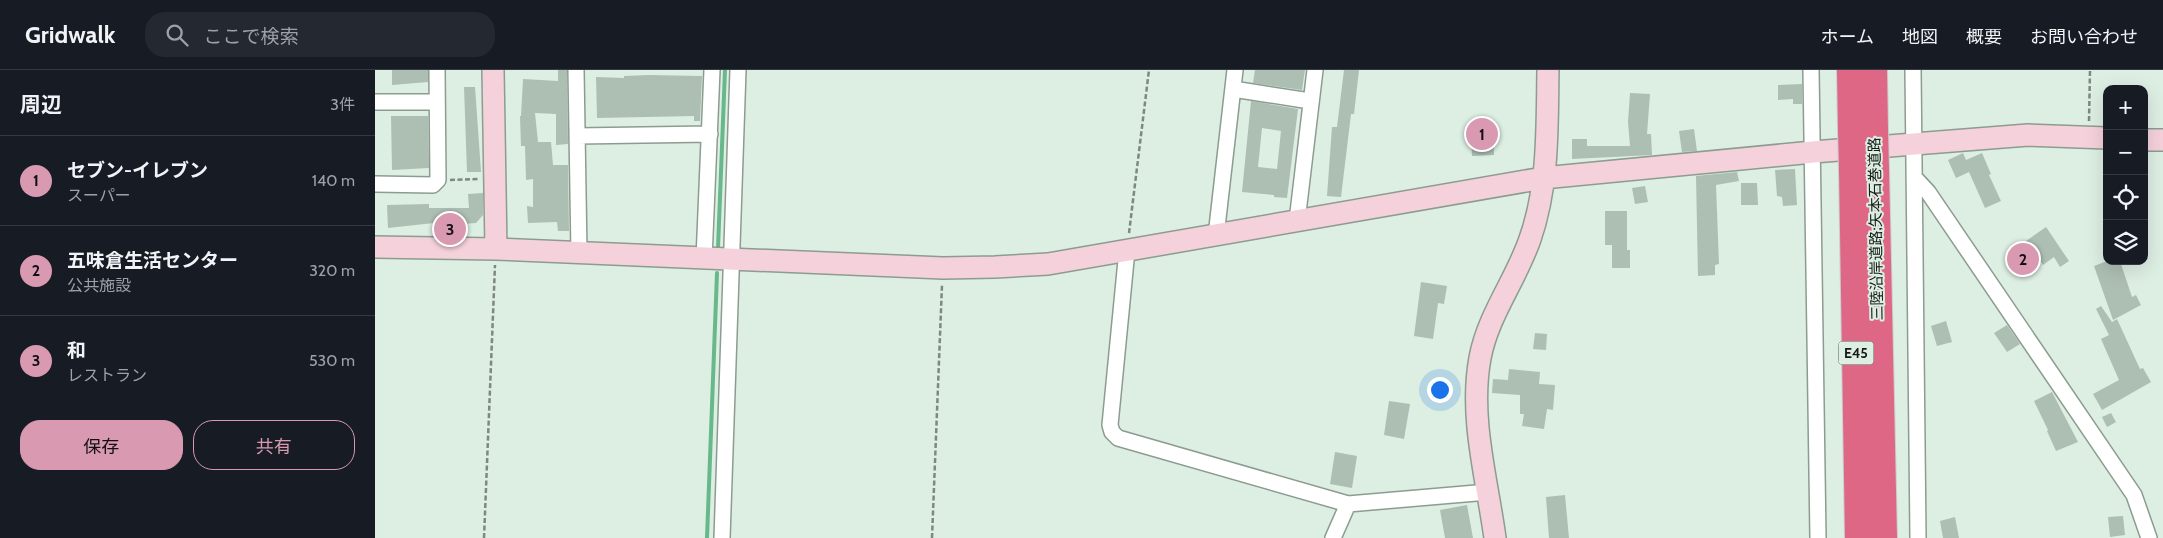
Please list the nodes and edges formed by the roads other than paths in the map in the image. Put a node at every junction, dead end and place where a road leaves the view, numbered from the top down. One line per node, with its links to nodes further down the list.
1 (437, 70): 16 (street)
2 (493, 70): 32 (street)
3 (576, 70): 19 (street)
4 (712, 70): 18 (street)
5 (738, 70): 36 (street)
6 (1235, 70): 13 (street)
7 (1315, 70): 14 (street)
8 (1547, 70): 27 (street)
9 (1811, 70): 24 (street)
10 (1851, 70): 17 (highway, 三陸沿岸道路;矢本石巻道路 / E45)
11 (1873, 70): 17 (highway, 三陸沿岸道路;矢本石巻道路 / E45)
12 (1913, 70): 23 (street)
13 (1233, 89): 14 (street); 30 (street)
14 (1310, 101): 29 (street)
15 (375, 102): 16 (street)
16 (437, 102): 28 (street)
17 (1863, 129): 25 (highway, 三陸沿岸道路;矢本石巻道路 / E45, bridge)
18 (710, 134): 19 (street); 35 (street)
19 (577, 136): 34 (street)
20 (2098, 138): 23 (street)
21 (2148, 140): 22 (street)
22 (2163, 140)
23 (1913, 143): 24 (street); 26 (street)
24 (1813, 152): 27 (street); 42 (street)
25 (1864, 169): 43 (highway, 三陸沿岸道路;矢本石巻道路 / E45); 44 (highway, 三陸沿岸道路;矢本石巻道路 / E45)
26 (1914, 177): 45 (street); 46 (street)
27 (1543, 178): 29 (street); 37 (street)
28 (375, 184)
29 (1297, 221): 30 (street)
30 (1216, 236): 33 (street)
31 (375, 247): 32 (street)
32 (496, 249): 34 (street)
33 (1127, 250): 36 (street); 38 (street)
34 (579, 253): 35 (street)
35 (704, 259): 36 (street)
36 (730, 260): 39 (street)
37 (1488, 492): 38 (street); 41 (street)
38 (1348, 504): 40 (street)
39 (722, 538)
40 (1333, 538)
41 (1495, 538)
42 (1818, 538)
43 (1859, 538)
44 (1883, 538)
45 (1918, 538)
46 (2149, 538)

